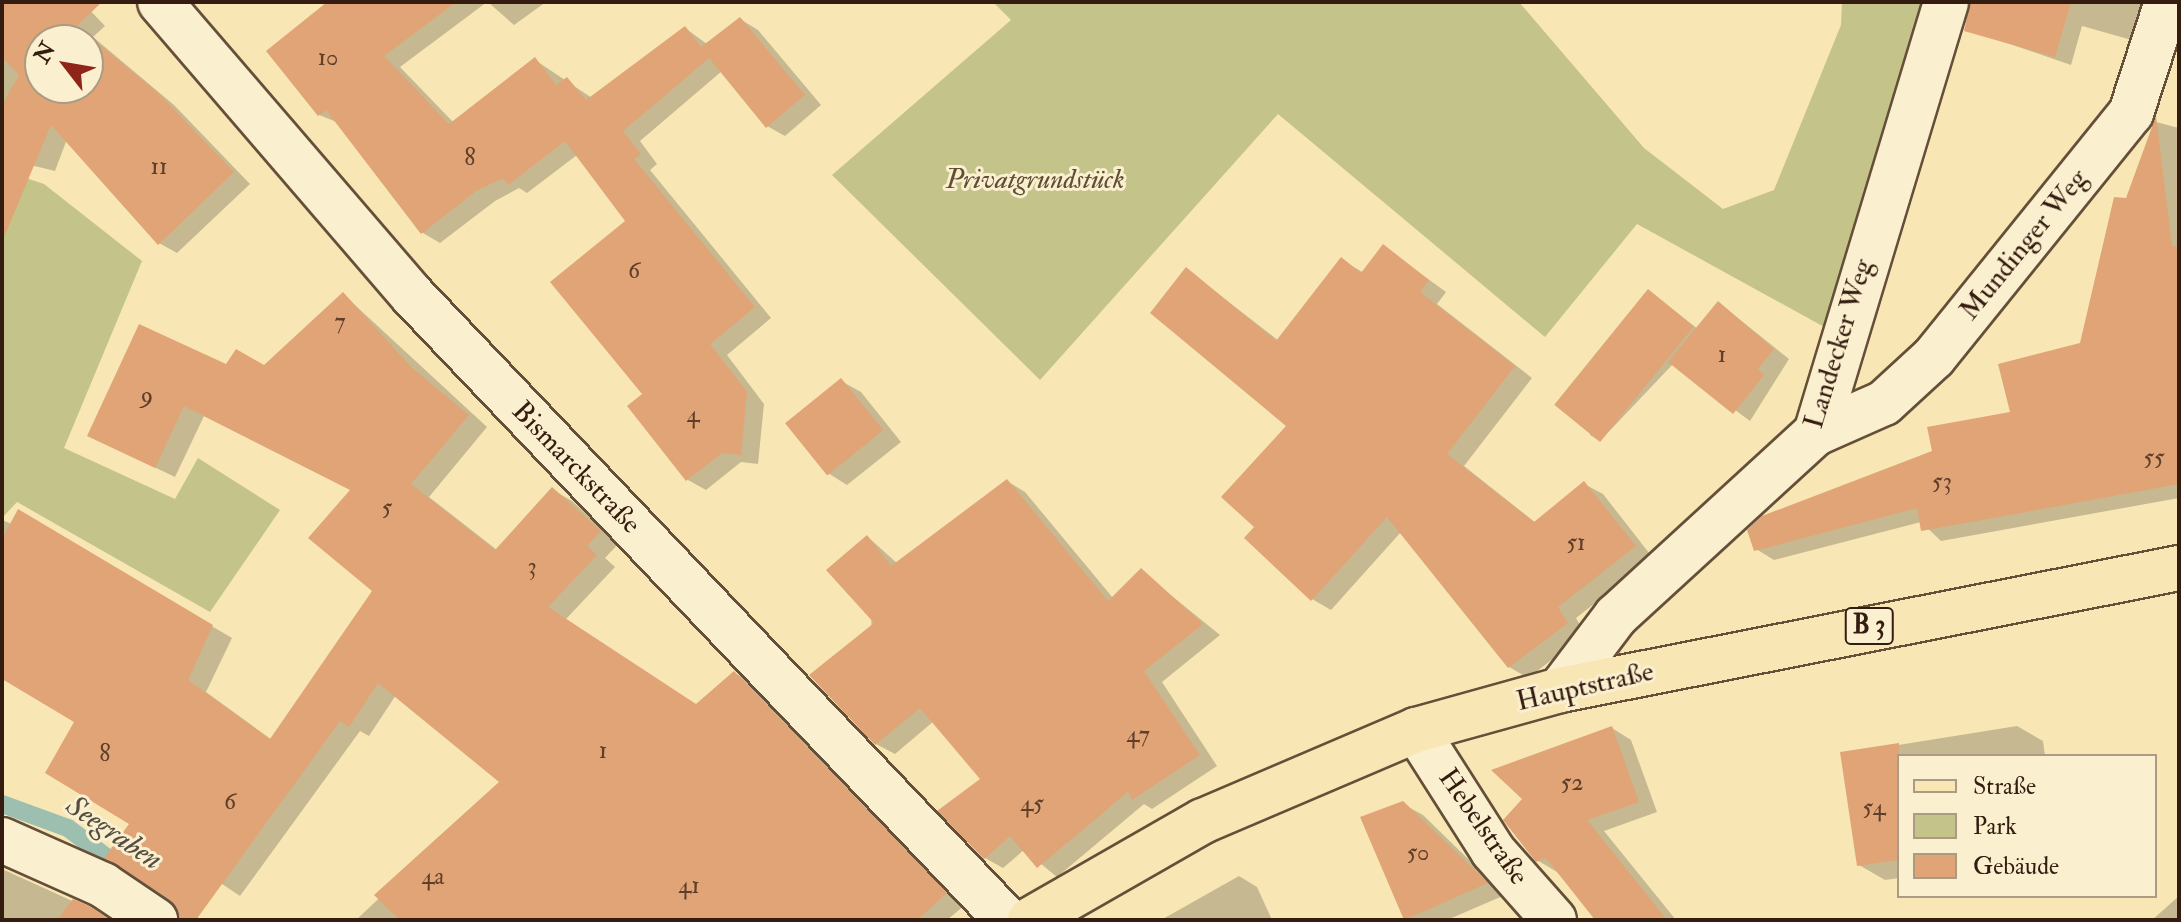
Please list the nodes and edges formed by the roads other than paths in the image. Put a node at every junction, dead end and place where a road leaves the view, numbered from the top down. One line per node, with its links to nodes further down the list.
1 (160, 2): 10 (street, Bismarckstraße)
2 (1946, 2): 4 (street, Landecker Weg)
3 (2167, 2): 4 (street, Mundinger Weg)
4 (1816, 433): 6 (street, Landecker Weg)
5 (2179, 568): 6 (main road, Hauptstraße / B 3)
6 (1560, 690): 7 (main road, Hauptstraße / B 3)
7 (1416, 730): 11 (main road, Hauptstraße / B 3); 12 (street, Hebelstraße)
8 (2, 840): 9 (street)
9 (155, 920)
10 (1007, 920)
11 (1030, 920)
12 (1554, 920)

